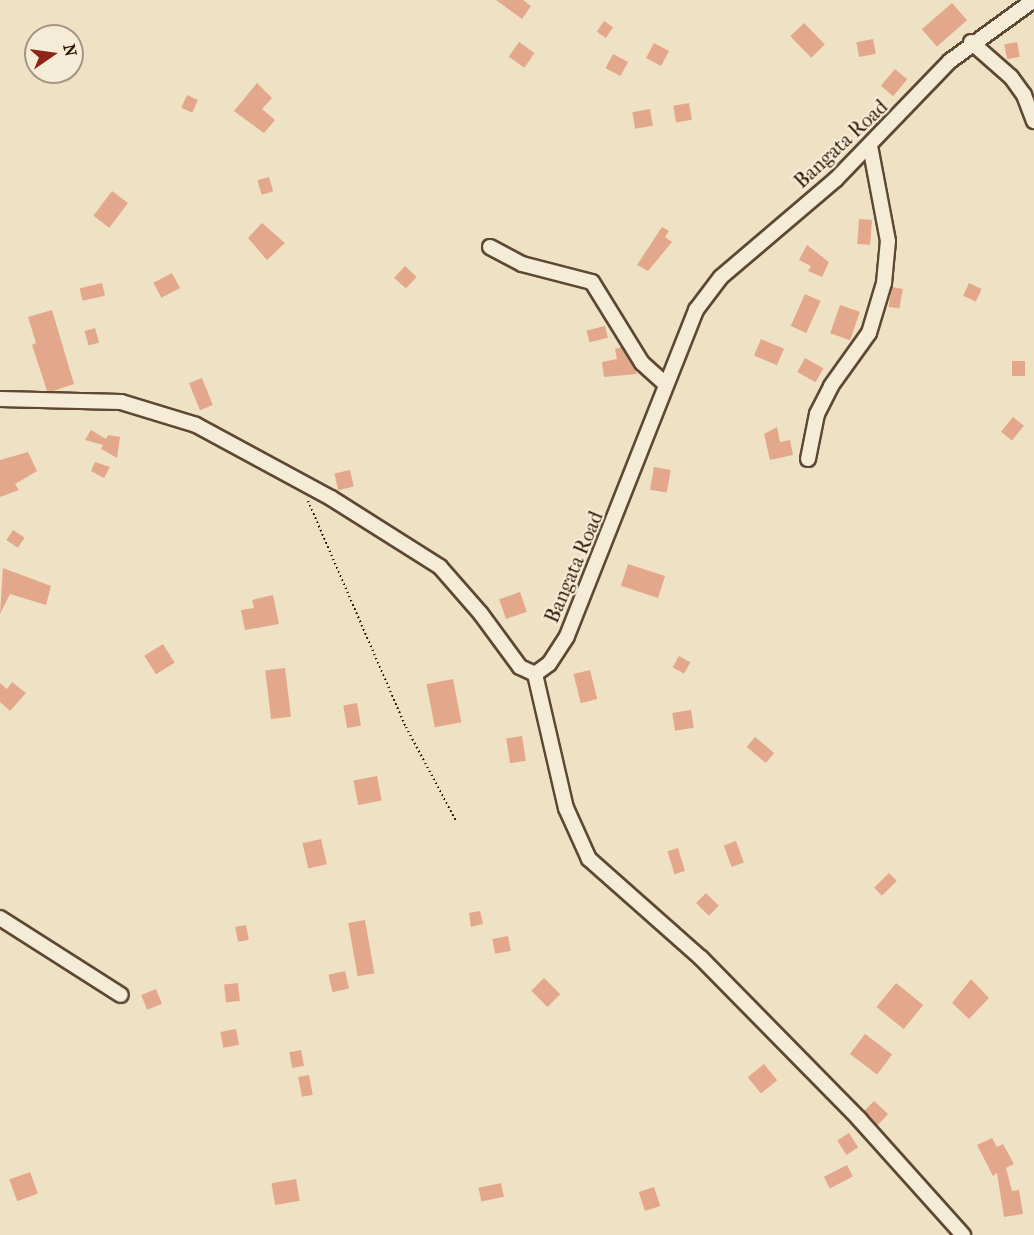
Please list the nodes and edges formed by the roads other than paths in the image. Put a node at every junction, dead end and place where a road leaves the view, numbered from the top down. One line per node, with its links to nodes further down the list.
1 (1034, 0): 2 (street, Bangata Road)
2 (971, 42): 3 (street); 4 (street, Bangata Road)
3 (1034, 121)
4 (870, 146): 6 (street, Bangata Road); 8 (street)
5 (490, 247): 6 (street)
6 (665, 384): 9 (street, Bangata Road)
7 (0, 399): 9 (street)
8 (808, 459)
9 (535, 674): 12 (street)
10 (0, 918): 11 (street)
11 (121, 995)
12 (963, 1235)

